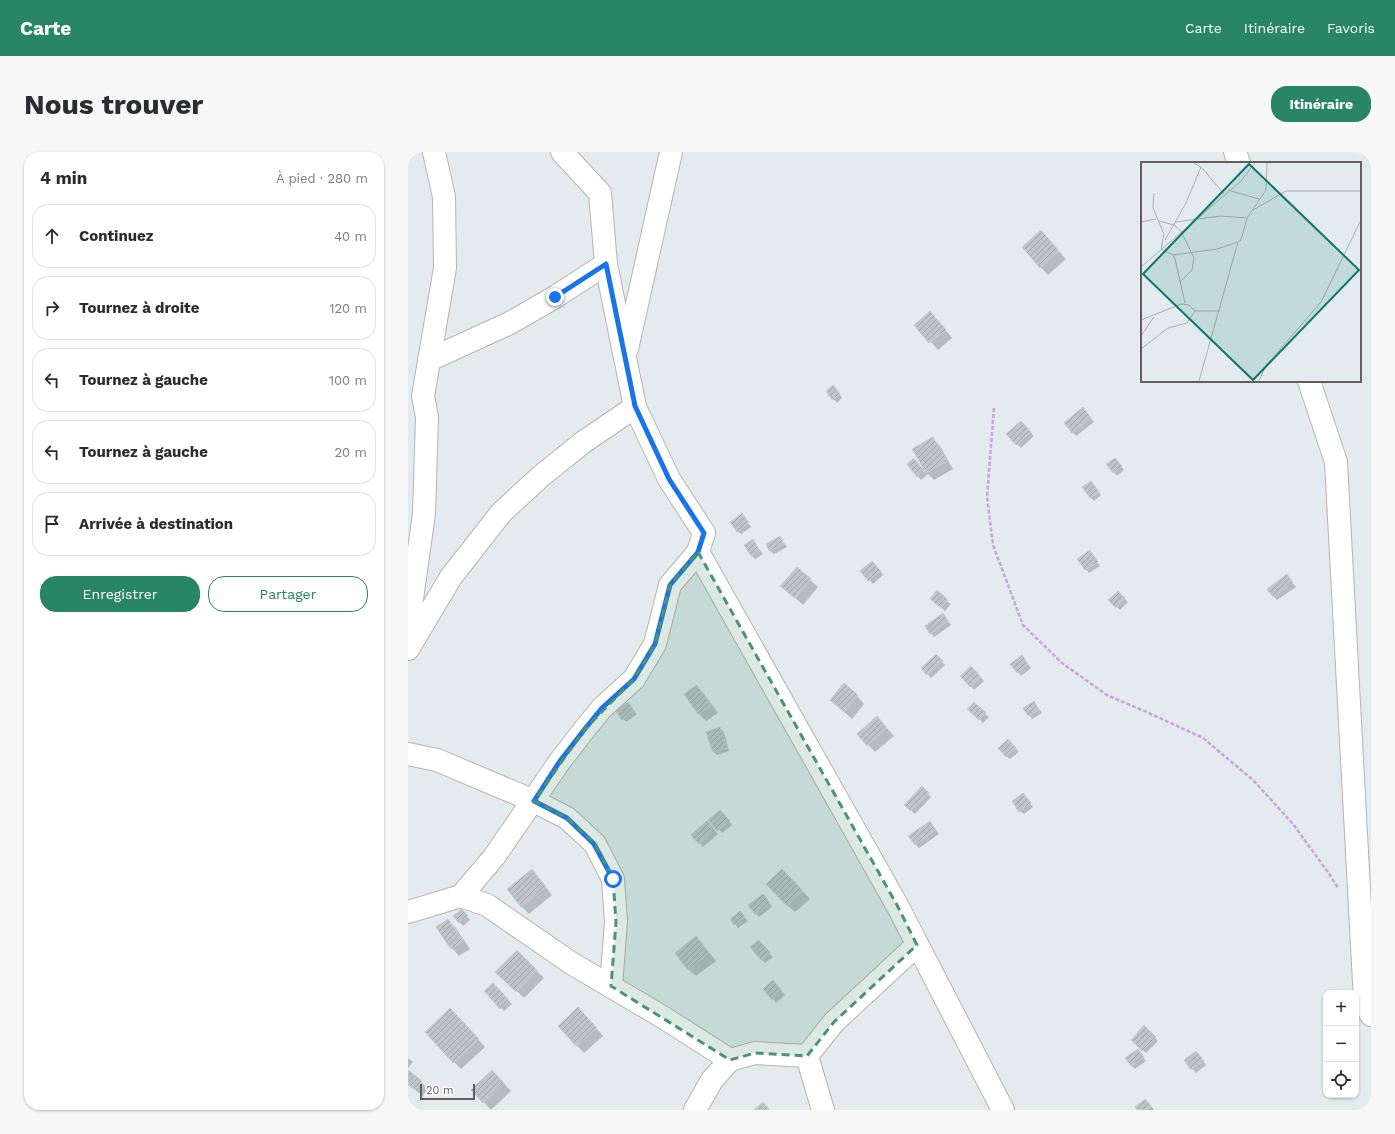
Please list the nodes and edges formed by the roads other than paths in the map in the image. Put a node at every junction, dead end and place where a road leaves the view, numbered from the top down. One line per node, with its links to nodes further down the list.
1 (434, 152): 8 (street)
2 (562, 152): 6 (street)
3 (671, 152): 7 (street)
4 (1235, 152): 5 (street)
5 (1239, 162)
6 (606, 264): 7 (street); 8 (street)
7 (625, 356): 11 (street)
8 (429, 360): 10 (street)
9 (1309, 382): 21 (street)
10 (415, 397): 13 (street)
11 (635, 406): 12 (street); 14 (street)
12 (698, 552): 16 (street); 19 (street)
13 (408, 627)
14 (408, 649)
15 (408, 754): 16 (street)
16 (534, 801): 17 (street); 20 (street)
17 (461, 896): 18 (street); 20 (street)
18 (408, 912)
19 (917, 945): 22 (street); 26 (street)
20 (611, 986): 23 (street)
21 (1371, 1015)
22 (807, 1056): 23 (street); 25 (street)
23 (730, 1060): 24 (street)
24 (695, 1110)
25 (824, 1110)
26 (1003, 1110)

